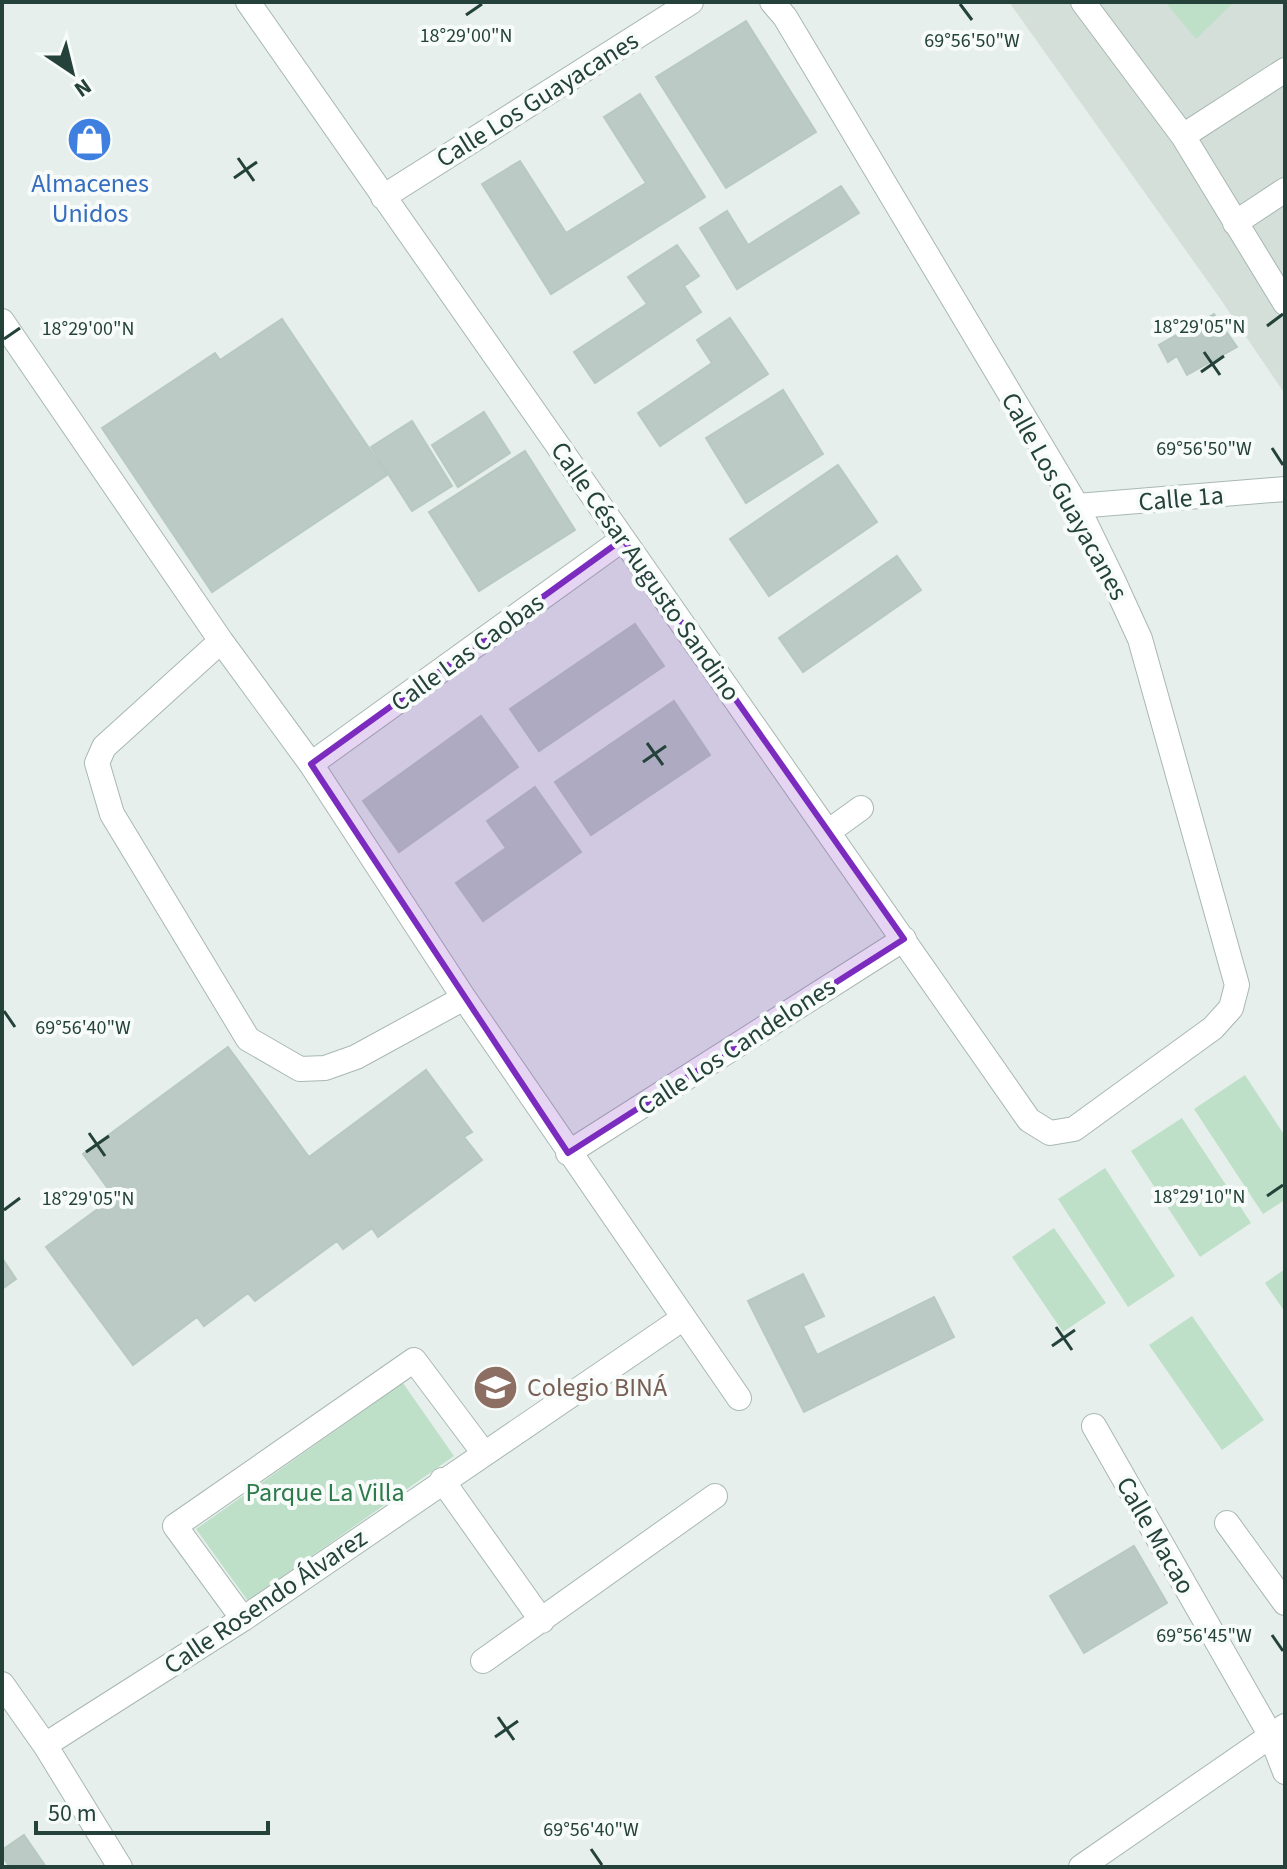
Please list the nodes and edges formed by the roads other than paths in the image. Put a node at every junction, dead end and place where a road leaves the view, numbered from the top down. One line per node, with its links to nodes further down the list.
1 (248, 2): 8 (street, Calle César Augusto Sandino)
2 (691, 2): 8 (street, Calle Los Guayacanes)
3 (772, 2): 13 (street, Calle Los Guayacanes)
4 (1083, 2): 6 (street)
5 (1285, 70): 6 (street)
6 (1183, 136): 9 (street)
7 (1285, 190): 9 (street)
8 (383, 197): 14 (street, Calle César Augusto Sandino)
9 (1235, 223): 10 (street)
10 (1285, 303)
11 (2, 321): 15 (street)
12 (1285, 489): 13 (street, Calle 1a)
13 (1077, 506): 21 (street, Calle Los Guayacanes)
14 (623, 539): 16 (street, Calle Las Caobas); 18 (street, Calle César Augusto Sandino)
15 (221, 641): 16 (street); 20 (street)
16 (311, 764): 20 (street)
17 (861, 808): 18 (street)
18 (828, 832): 19 (street, Calle César Augusto Sandino)
19 (904, 939): 21 (street, Calle César Augusto Sandino); 22 (street, Calle Los Candelones)
20 (464, 998): 22 (street)
21 (1050, 1133)
22 (568, 1153): 23 (street)
23 (682, 1319): 24 (street); 26 (street, Calle Rosendo Álvarez)
24 (739, 1398)
25 (1094, 1426): 35 (street, Calle Macao)
26 (483, 1452): 27 (street, Calle Rosendo Álvarez); 31 (street)
27 (442, 1480): 31 (street, Calle Rosendo Álvarez); 32 (street)
28 (715, 1496): 32 (street)
29 (1227, 1523): 30 (street)
30 (1285, 1603)
31 (243, 1619): 36 (street, Calle Rosendo Álvarez)
32 (542, 1621): 33 (street)
33 (483, 1661)
34 (2, 1684): 36 (street)
35 (1278, 1731): 37 (street, Calle Macao); 39 (street)
36 (45, 1745): 38 (street)
37 (1285, 1772)
38 (120, 1867)
39 (1081, 1867)

